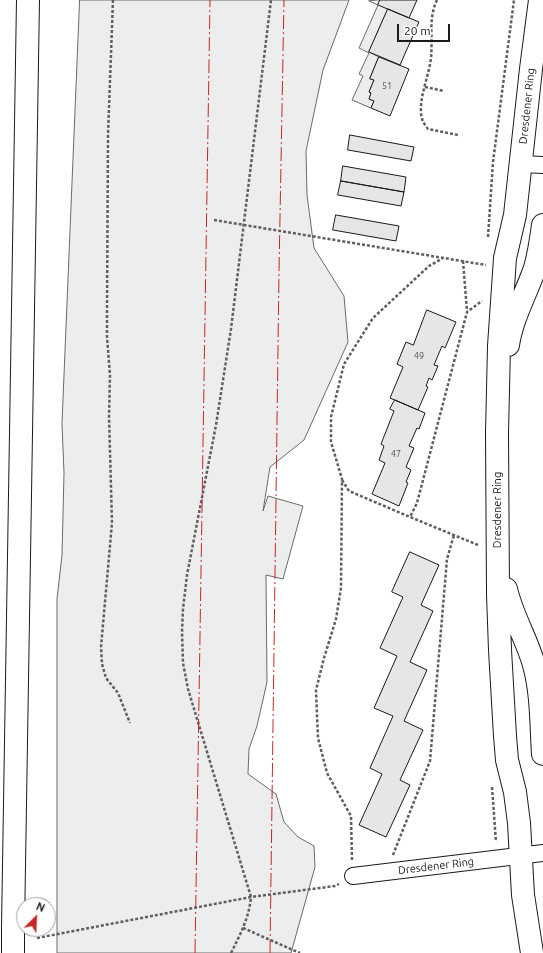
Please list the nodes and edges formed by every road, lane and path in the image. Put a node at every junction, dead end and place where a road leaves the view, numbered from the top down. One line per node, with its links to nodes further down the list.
1 (28, 0): 32 (main road, bridge)
2 (113, 0): 23 (path)
3 (271, 0): 12 (path)
4 (437, 0): 6 (path)
5 (540, 0): 9 (main road, Dresdener Ring)
6 (425, 87): 7 (path); 8 (path)
7 (444, 91)
8 (458, 135)
9 (520, 164): 10 (street); 26 (main road, Dresdener Ring)
10 (543, 165)
11 (214, 220): 12 (path)
12 (243, 225): 14 (path); 29 (path)
13 (543, 225): 24 (main road, Dresdener Ring)
14 (443, 258): 15 (path); 19 (path)
15 (464, 261): 16 (path); 18 (path)
16 (486, 265)
17 (484, 299): 18 (path)
18 (467, 312): 20 (path)
19 (342, 479): 20 (path); 28 (path)
20 (410, 517): 21 (path)
21 (454, 535): 22 (path); 27 (path)
22 (481, 546)
23 (130, 723)
24 (543, 754)
25 (543, 853): 26 (street, Dresdener Ring)
26 (520, 856): 27 (street, Dresdener Ring); 35 (main road, Dresdener Ring)
27 (386, 872): 28 (street, Dresdener Ring)
28 (353, 876): 29 (path)
29 (250, 897): 30 (path); 31 (path)
30 (243, 928): 33 (path); 34 (path)
31 (37, 938)
32 (13, 953)
33 (231, 953)
34 (300, 953)
35 (532, 953)

